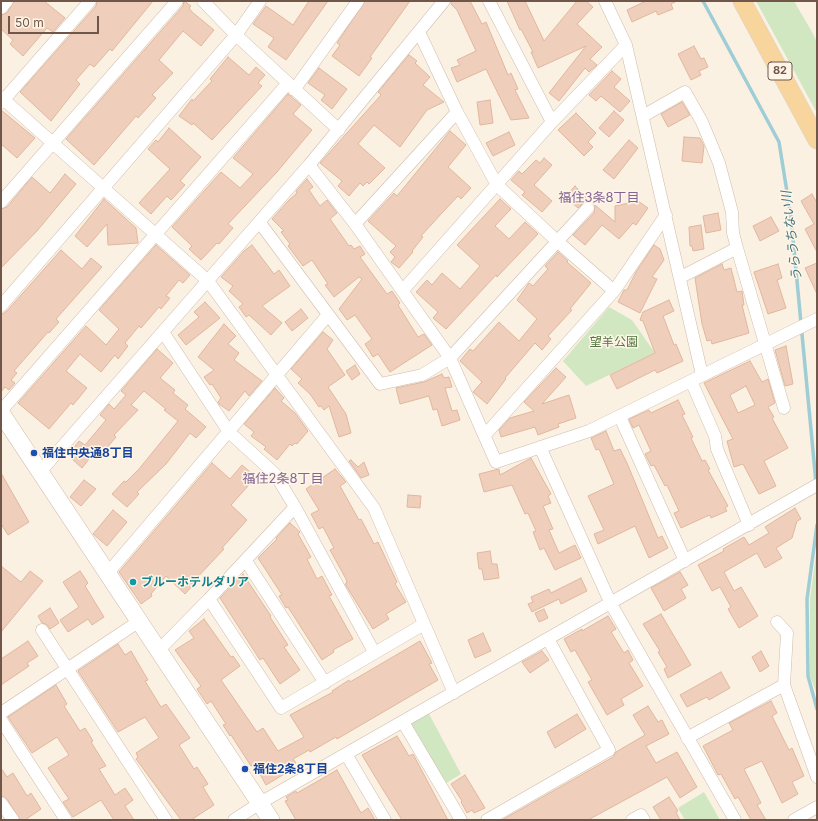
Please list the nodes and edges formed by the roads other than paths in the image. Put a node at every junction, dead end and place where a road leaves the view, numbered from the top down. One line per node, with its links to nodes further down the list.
1 (7, 1): 11 (street)
2 (90, 1): 16 (street)
3 (177, 1): 22 (street)
4 (203, 1): 13 (street)
5 (260, 1): 13 (street)
6 (358, 1): 15 (street)
7 (444, 1): 12 (street)
8 (489, 1): 19 (street)
9 (605, 1): 14 (street)
10 (742, 1): 21 (main road, 82)
11 (1, 8)
12 (419, 32): 17 (street); 20 (street)
13 (236, 35): 15 (street); 25 (street)
14 (626, 45): 18 (street); 19 (street)
15 (291, 86): 20 (street); 31 (street)
16 (2, 100): 22 (street)
17 (457, 112): 24 (street); 30 (street)
18 (643, 116): 28 (street); 33 (street)
19 (552, 122): 24 (street)
20 (339, 130): 23 (street)
21 (817, 140)
22 (52, 142): 25 (street); 26 (street)
23 (309, 165): 29 (street); 30 (street)
24 (496, 185): 32 (street); 36 (street)
25 (103, 188): 31 (street); 38 (street)
26 (1, 202)
27 (588, 208): 32 (street)
28 (666, 214): 34 (street); 37 (street)
29 (260, 223): 35 (street); 39 (street)
30 (355, 224): 36 (street)
31 (157, 235): 35 (street); 47 (street)
32 (558, 242): 37 (street); 43 (street)
33 (737, 248): 34 (street); 42 (street)
34 (681, 277): 45 (street)
35 (208, 281): 41 (street); 44 (street)
36 (403, 290): 43 (street)
37 (614, 291): 50 (street)
38 (1, 306)
39 (327, 316): 43 (street); 44 (street)
40 (813, 321): 42 (street)
41 (163, 332): 49 (street); 52 (street)
42 (766, 344): 45 (street); 46 (street)
43 (450, 358): 50 (street)
44 (277, 373): 49 (street); 63 (street)
45 (697, 378): 48 (street); 55 (street)
46 (784, 408)
47 (1, 412): 52 (street)
48 (620, 417): 51 (street); 56 (street)
49 (230, 432): 54 (street); 58 (street)
50 (485, 435): 51 (street)
51 (540, 447): 60 (street)
52 (40, 472): 58 (street)
53 (813, 487): 55 (street)
54 (295, 507): 57 (street); 67 (street)
55 (749, 525): 56 (street)
56 (685, 560): 60 (street)
57 (246, 561): 59 (street); 69 (street)
58 (107, 574): 61 (street)
59 (209, 599): 66 (street); 69 (street)
60 (611, 604): 65 (street); 75 (street)
61 (138, 622): 66 (street); 68 (street)
62 (777, 622): 70 (street)
63 (424, 624): 67 (street); 71 (street)
64 (42, 630): 68 (street)
65 (548, 639): 71 (street); 88 (street)
66 (158, 651): 79 (street)
67 (374, 652): 69 (street)
68 (67, 669): 72 (street); 83 (street)
69 (325, 683)
70 (784, 685): 75 (street); 77 (street)
71 (454, 693): 74 (street)
72 (1, 713)
73 (1, 720): 81 (street)
74 (403, 722): 76 (street); 87 (street)
75 (687, 738): 91 (street)
76 (346, 754): 79 (street); 86 (street)
77 (817, 777)
78 (1, 803): 82 (street)
79 (260, 803): 84 (street); 85 (street)
80 (817, 807): 92 (street)
81 (61, 818)
82 (13, 820)
83 (166, 820)
84 (234, 820)
85 (271, 820)
86 (385, 820)
87 (461, 820)
88 (487, 820)
89 (632, 820): 90 (street)
90 (644, 820)
91 (735, 820)
92 (794, 820)

